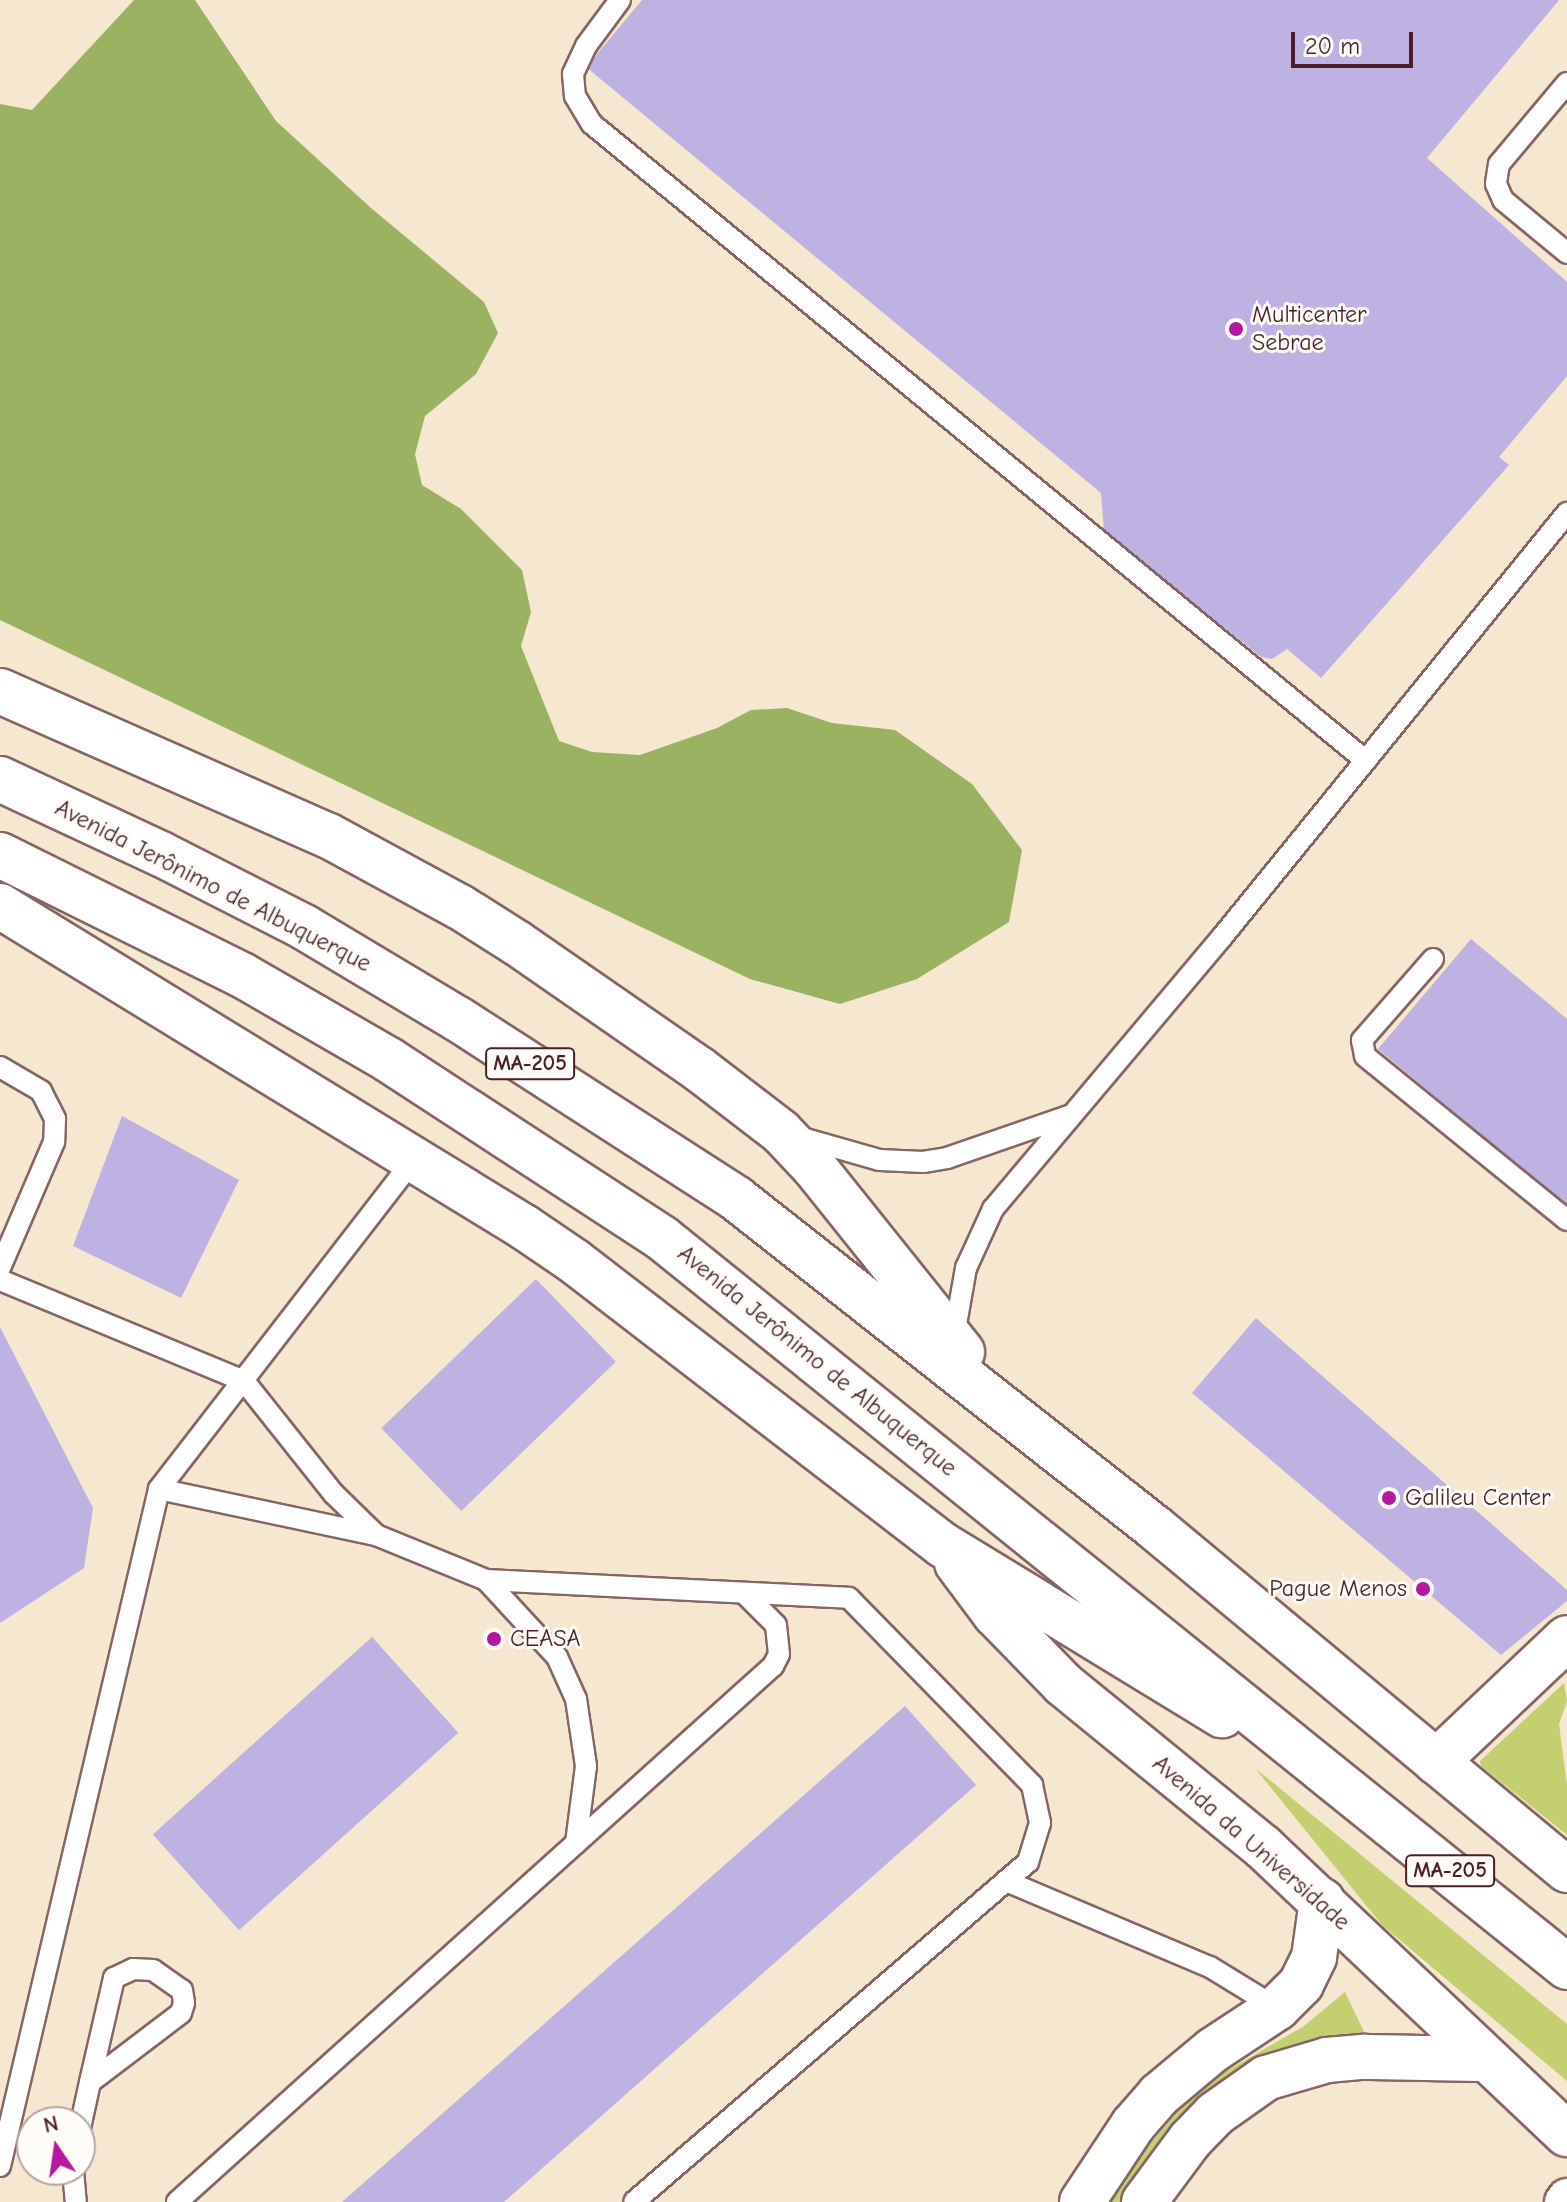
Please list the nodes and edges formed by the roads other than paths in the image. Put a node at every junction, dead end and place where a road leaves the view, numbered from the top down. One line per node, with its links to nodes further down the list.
1 (620, 0): 6 (lane)
2 (1567, 83): 3 (lane)
3 (1567, 253)
4 (1567, 513): 6 (lane)
5 (0, 691): 13 (main road)
6 (1366, 761): 12 (lane)
7 (0, 779): 20 (main road, Avenida Jerônimo de Albuquerque / MA-205)
8 (0, 855): 28 (main road, Avenida Jerônimo de Albuquerque / MA-205)
9 (0, 906): 14 (main road)
10 (1433, 959): 15 (lane)
11 (0, 1067): 16 (lane)
12 (1068, 1116): 13 (lane); 18 (lane)
13 (781, 1132): 18 (main road)
14 (415, 1158): 19 (lane); 23 (main road)
15 (1567, 1220)
16 (0, 1268)
17 (0, 1280): 19 (lane)
18 (954, 1342): 20 (main road, MA-205)
19 (244, 1381): 21 (lane); 22 (lane)
20 (1018, 1418): 27 (main road, Avenida Jerônimo de Albuquerque / MA-205)
21 (159, 1489): 22 (lane); 40 (lane)
22 (376, 1535): 24 (lane)
23 (943, 1545): 28 (main road); 32 (main road, Avenida da Universidade)
24 (486, 1580): 25 (lane); 29 (lane)
25 (744, 1593): 29 (lane); 31 (lane)
26 (1567, 1638): 27 (main road)
27 (1436, 1762): 30 (main road, Avenida Jerônimo de Albuquerque / MA-205)
28 (1333, 1776): 33 (main road, Avenida Jerônimo de Albuquerque / MA-205)
29 (576, 1843): 41 (lane)
30 (1567, 1870)
31 (1006, 1881): 34 (lane); 42 (lane)
32 (1322, 1901): 34 (main road); 35 (main road, Avenida da Universidade)
33 (1567, 1967)
34 (1277, 2008): 36 (main road); 43 (main road)
35 (1484, 2059): 36 (main road); 39 (main road, Avenida da Universidade)
36 (1310, 2064): 44 (main road)
37 (90, 2082): 37 (lane); 38 (lane)
38 (85, 2106)
39 (1567, 2134)
40 (0, 2166)
41 (177, 2202)
42 (634, 2202)
43 (1082, 2202)
44 (1144, 2202)

